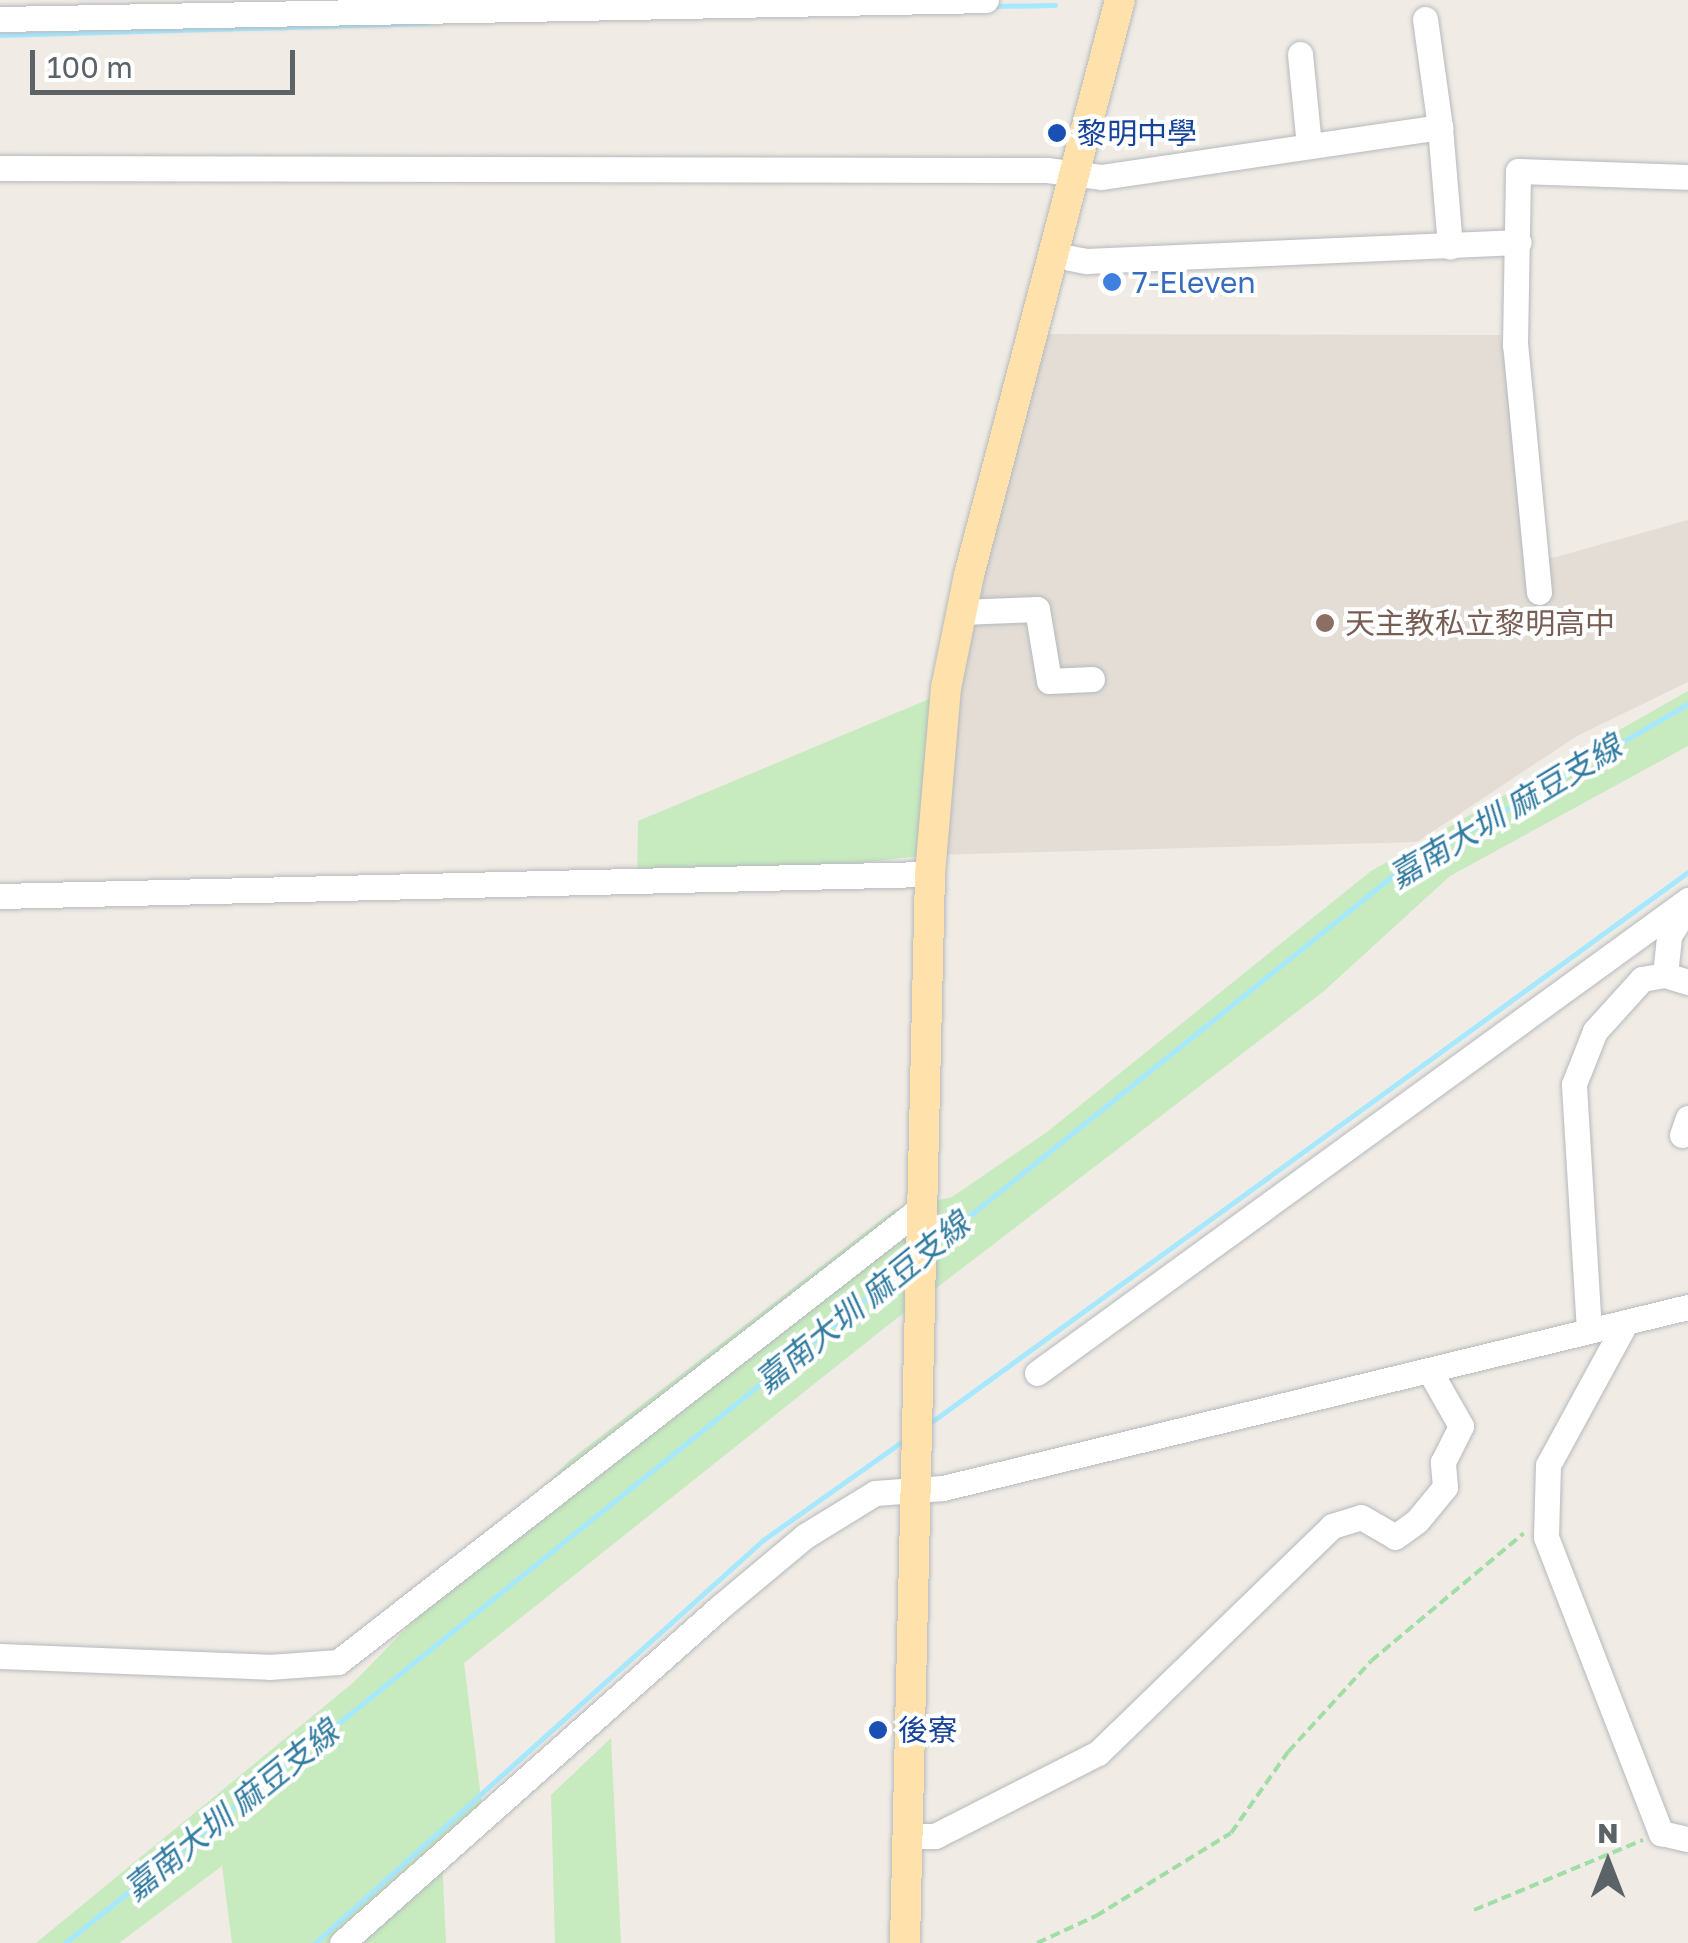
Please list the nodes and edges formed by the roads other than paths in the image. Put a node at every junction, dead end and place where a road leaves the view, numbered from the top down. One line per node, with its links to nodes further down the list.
1 (986, 0): 3 (street)
2 (1120, 0): 10 (main road)
3 (30, 9): 4 (street)
4 (0, 19)
5 (1425, 19): 7 (street)
6 (1300, 54): 8 (street)
7 (1440, 127): 8 (street); 13 (street)
8 (1309, 146): 10 (street)
9 (0, 168): 10 (street)
10 (1076, 173): 14 (main road)
11 (1688, 176): 12 (street)
12 (1519, 242): 13 (street); 15 (street)
13 (1450, 247): 14 (street)
14 (1054, 254): 16 (main road)
15 (1539, 592)
16 (961, 612): 17 (street); 18 (main road)
17 (1092, 679)
18 (930, 874): 19 (street); 22 (main road)
19 (0, 896)
20 (1688, 902): 21 (street); 27 (street)
21 (1676, 979): 25 (street)
22 (919, 1219): 28 (main road); 29 (street)
23 (1688, 1307): 24 (street)
24 (1626, 1322): 25 (street); 31 (street)
25 (1589, 1331): 26 (street)
26 (1429, 1370): 28 (street); 30 (street)
27 (1036, 1374)
28 (914, 1490): 30 (main road); 32 (street)
29 (0, 1656)
30 (907, 1836): 33 (main road)
31 (1688, 1839)
32 (342, 1943)
33 (905, 1943)

